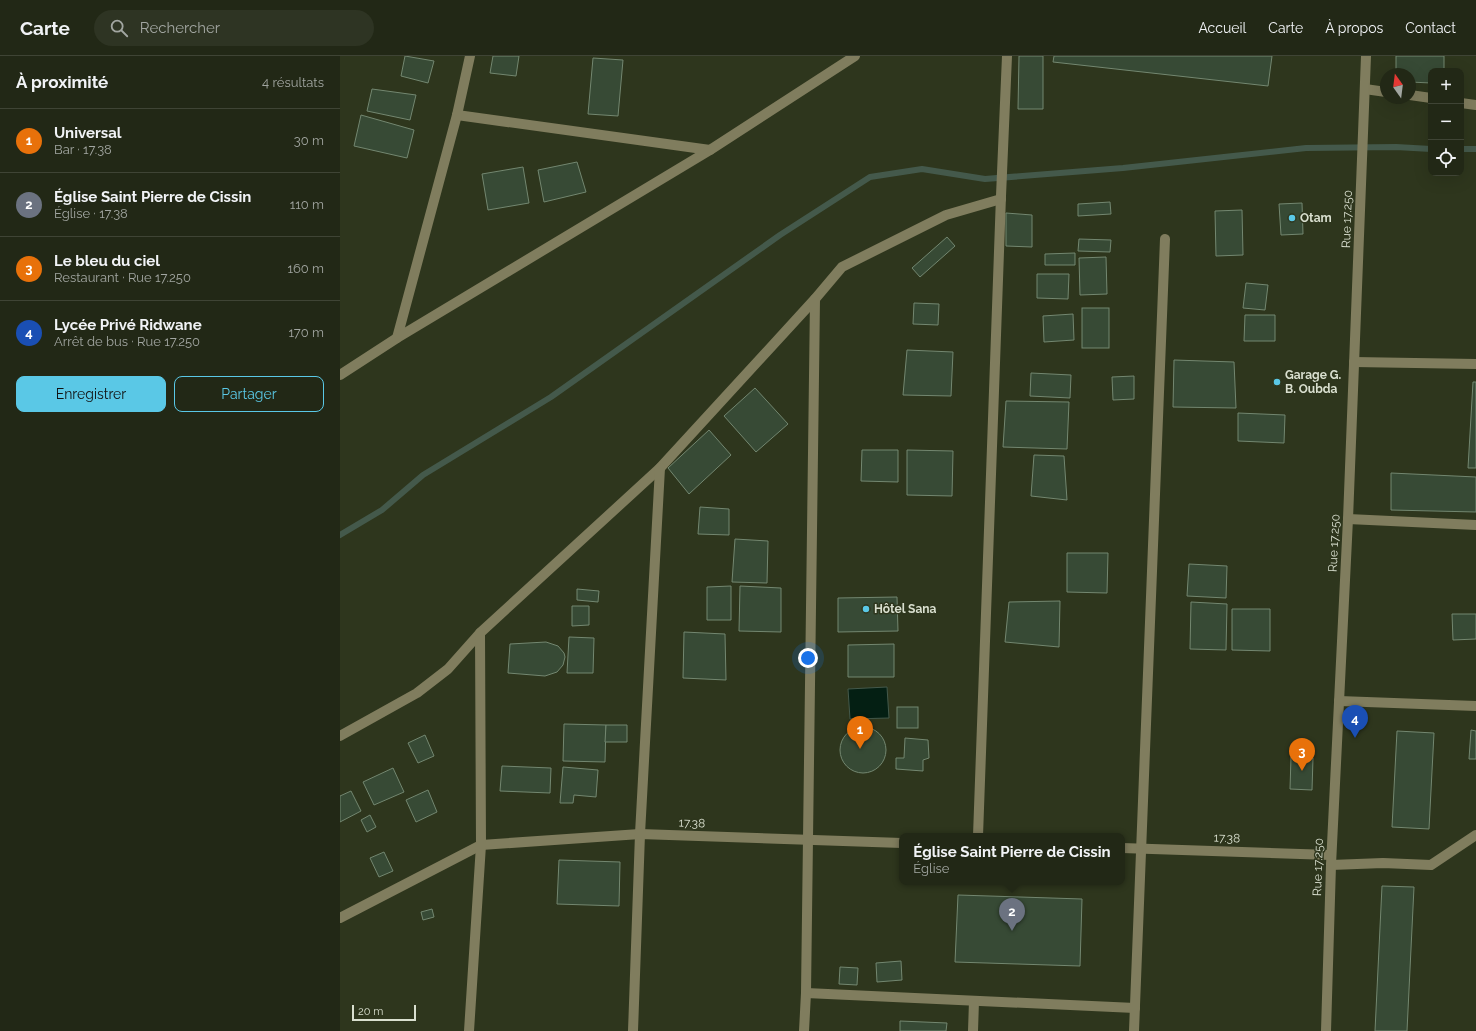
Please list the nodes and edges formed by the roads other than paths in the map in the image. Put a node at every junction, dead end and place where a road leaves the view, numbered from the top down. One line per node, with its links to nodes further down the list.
1 (470, 56): 11 (street)
2 (855, 56): 12 (street)
3 (1007, 56): 13 (street)
4 (1366, 56): 5 (street, Rue 17.250)
5 (1365, 89): 6 (street); 17 (street, Rue 17.250)
6 (1380, 91)
7 (1416, 97): 8 (street)
8 (1428, 98)
9 (1464, 103): 10 (street)
10 (1476, 105)
11 (457, 115): 12 (street); 16 (street)
12 (710, 150): 16 (street)
13 (1001, 197): 15 (street); 27 (street)
14 (1165, 239): 34 (street)
15 (815, 299): 20 (street); 30 (street)
16 (397, 338): 19 (street)
17 (1354, 362): 18 (street); 21 (street, Rue 17.250)
18 (1476, 364)
19 (340, 375)
20 (660, 468): 23 (street); 28 (street)
21 (1348, 520): 22 (street); 24 (street, Rue 17.250)
22 (1476, 525)
23 (480, 633): 26 (street); 32 (street)
24 (1338, 701): 25 (street); 35 (street, Rue 17.250)
25 (1476, 706)
26 (340, 736)
27 (978, 833)
28 (640, 834): 30 (street, 17.38); 32 (street, 17.38); 41 (street)
29 (1476, 834): 35 (street, 17.38)
30 (808, 840): 31 (street, 17.38); 37 (street)
31 (899, 843)
32 (481, 845): 36 (street); 40 (street)
33 (1125, 848): 34 (street, 17.38)
34 (1141, 848): 35 (street, 17.38); 39 (street)
35 (1331, 860): 45 (street, Rue 17.250)
36 (340, 918)
37 (806, 993): 38 (street); 42 (street)
38 (974, 1001): 39 (street); 43 (street)
39 (1135, 1008): 44 (street)
40 (470, 1031)
41 (633, 1031)
42 (804, 1031)
43 (973, 1031)
44 (1134, 1031)
45 (1326, 1031)

